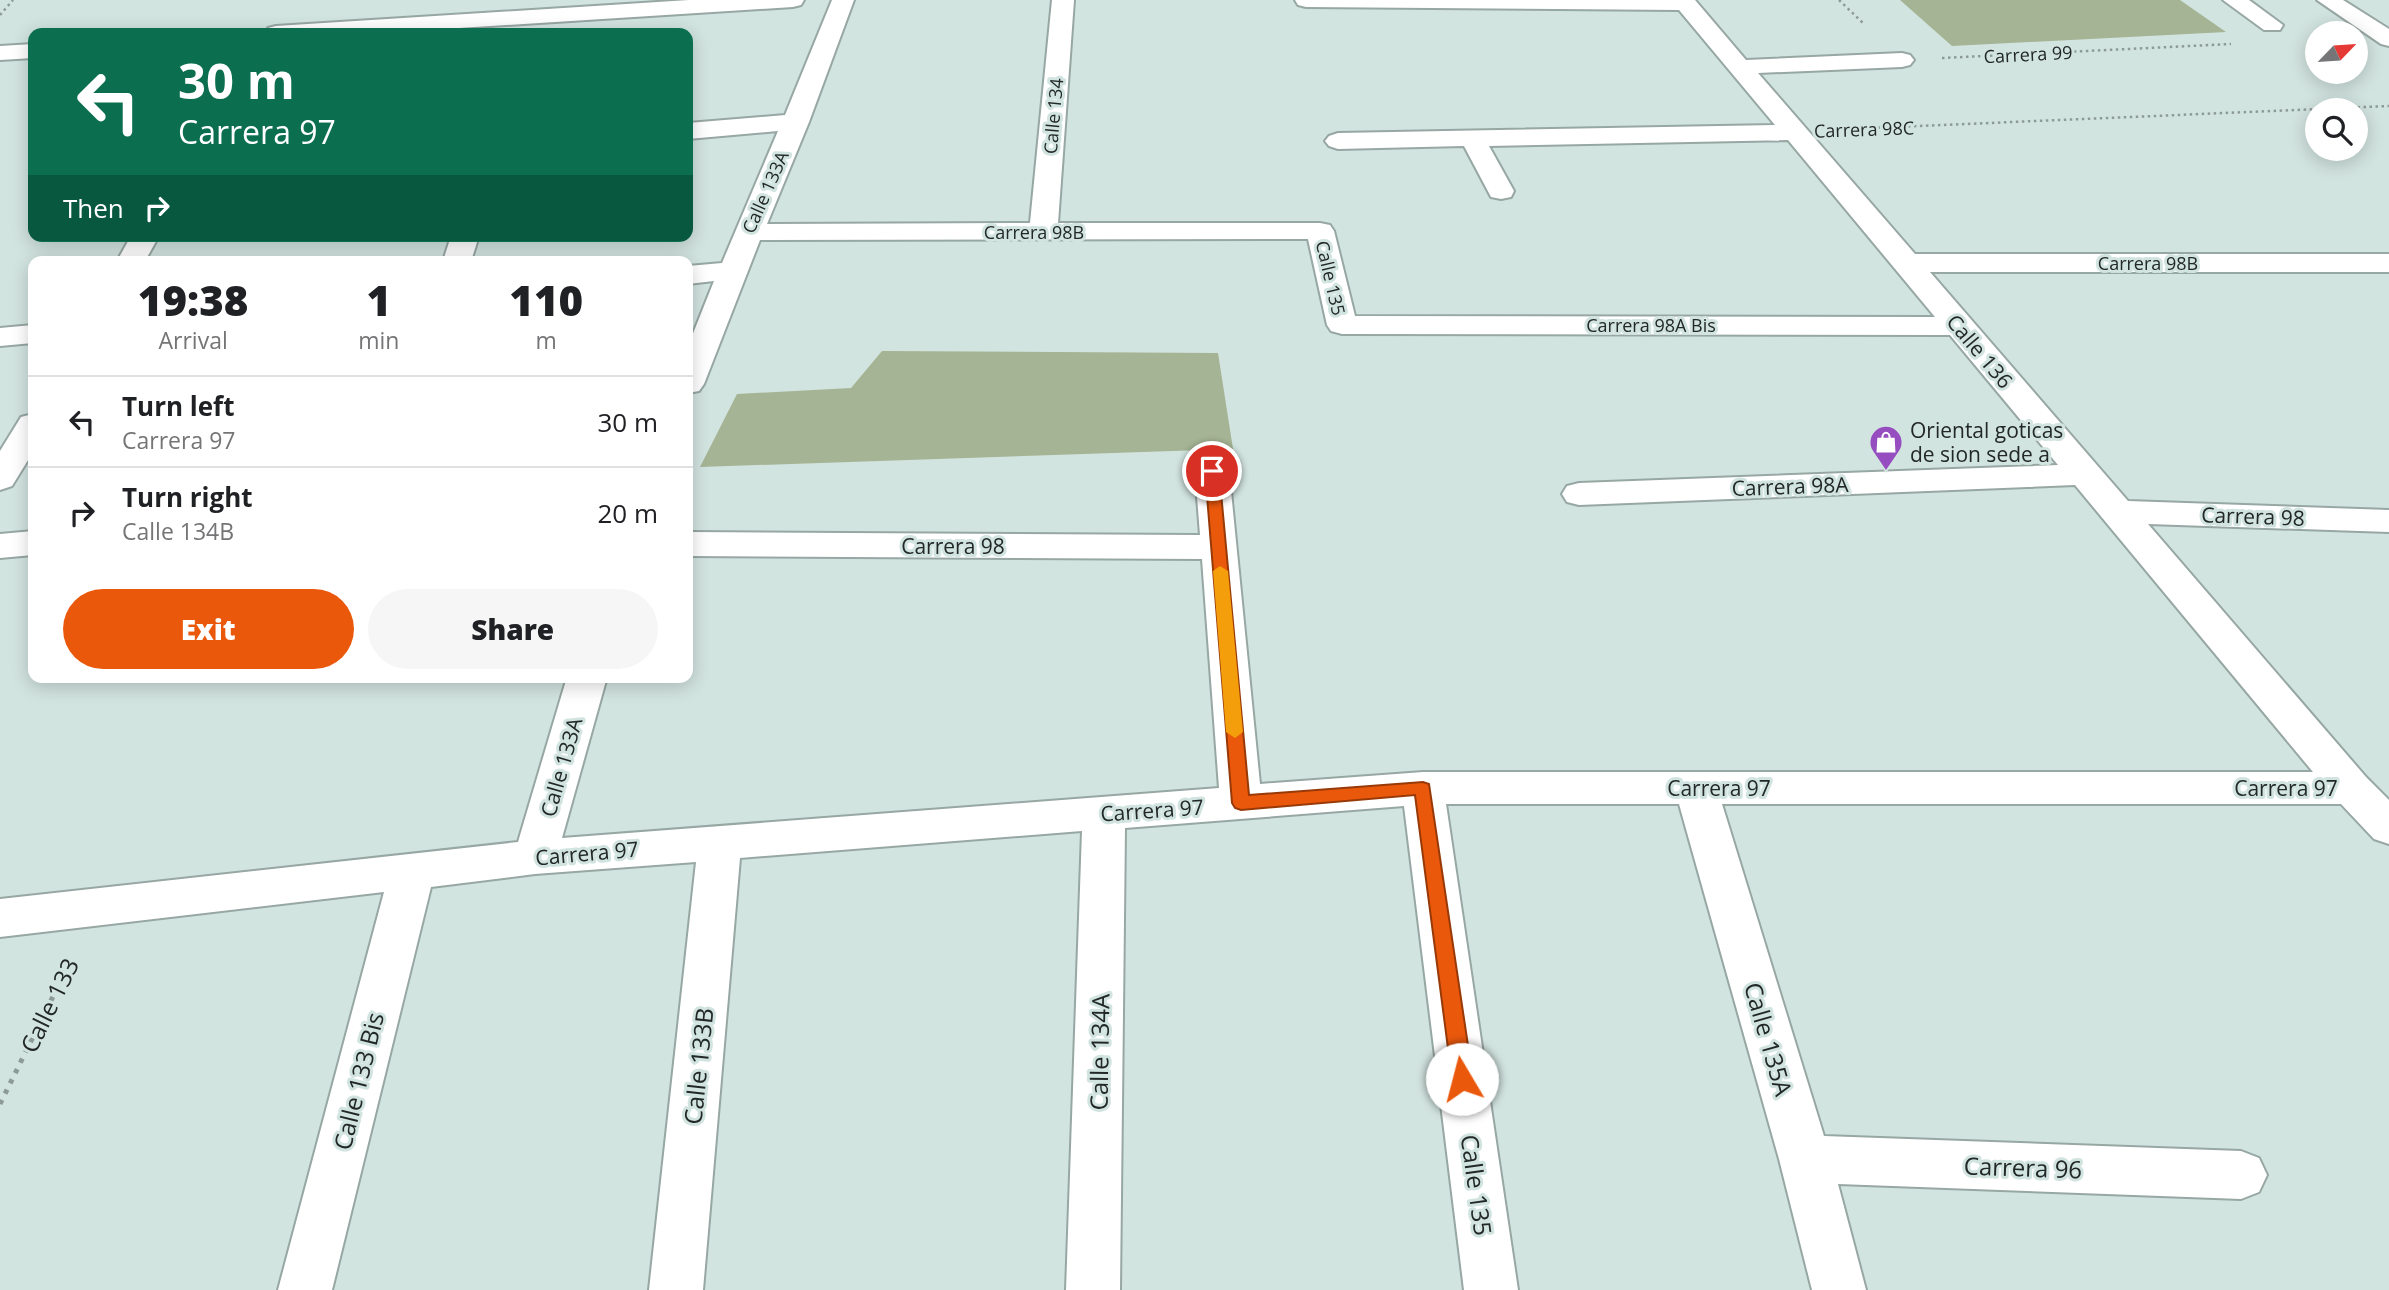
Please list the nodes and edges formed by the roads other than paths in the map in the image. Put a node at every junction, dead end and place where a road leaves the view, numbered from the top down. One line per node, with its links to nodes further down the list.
1 (793, 0): 8 (street)
2 (843, 0): 16 (street, Calle 133A)
3 (1063, 0): 23 (street, Calle 134)
4 (1306, 0): 7 (street)
5 (2234, 0): 10 (street)
6 (2328, 0): 11 (street)
7 (1684, 1): 15 (street, Calle 136)
8 (536, 16): 9 (street)
9 (276, 22)
10 (2272, 25)
11 (2384, 32)
12 (28, 51): 13 (street)
13 (0, 53)
14 (1902, 60): 15 (street)
15 (1740, 67): 18 (street, Calle 136)
16 (796, 122): 17 (street); 22 (street, Calle 133A)
17 (693, 131)
18 (1794, 132): 19 (street, Carrera 98C); 25 (street, Calle 136)
19 (1472, 138): 20 (street, Carrera 98C); 21 (street)
20 (1338, 141)
21 (1501, 191)
22 (748, 232): 23 (street, Carrera 98B); 27 (street, Calle 133A)
23 (1043, 232): 24 (street, Carrera 98B)
24 (1320, 232): 29 (street, Calle 135)
25 (1906, 263): 26 (street, Carrera 98B); 30 (street, Calle 136)
26 (2389, 263)
27 (732, 271): 28 (street); 33 (street, Calle 133A)
28 (693, 275)
29 (1342, 325): 30 (street, Carrera 98A Bis)
30 (1959, 326): 36 (street, Calle 136)
31 (28, 334): 32 (street)
32 (0, 337)
33 (693, 371)
34 (28, 432): 37 (street)
35 (1212, 471): 44 (street)
36 (2085, 474): 38 (street, Carrera 98A); 39 (street, Calle 136)
37 (0, 479)
38 (1579, 494)
39 (2117, 512): 40 (street, Carrera 98); 48 (street, Calle 136)
40 (2389, 521)
41 (28, 543): 43 (street)
42 (693, 544): 44 (street, Carrera 98)
43 (0, 546)
44 (1219, 547): 49 (street)
45 (585, 683): 53 (street, Calle 133A)
46 (1423, 788): 47 (street, Carrera 97); 49 (street, Carrera 97); 61 (street, Calle 135)
47 (1696, 788): 48 (street, Carrera 97); 56 (street, Calle 135A)
48 (2351, 788): 51 (street, Calle 136)
49 (1241, 803): 50 (street, Carrera 97)
50 (1104, 813): 52 (street, Carrera 97); 60 (street, Calle 134A)
51 (2389, 827)
52 (720, 843): 53 (street, Carrera 97); 59 (street, Calle 133B)
53 (535, 857): 54 (street, Carrera 97)
54 (412, 872): 55 (street, Carrera 97); 58 (street, Calle 133 Bis)
55 (0, 918)
56 (1805, 1159): 57 (street, Carrera 96); 62 (street, Calle 135A)
57 (2241, 1175)
58 (304, 1290)
59 (676, 1290)
60 (1093, 1290)
61 (1491, 1290)
62 (1839, 1290)

